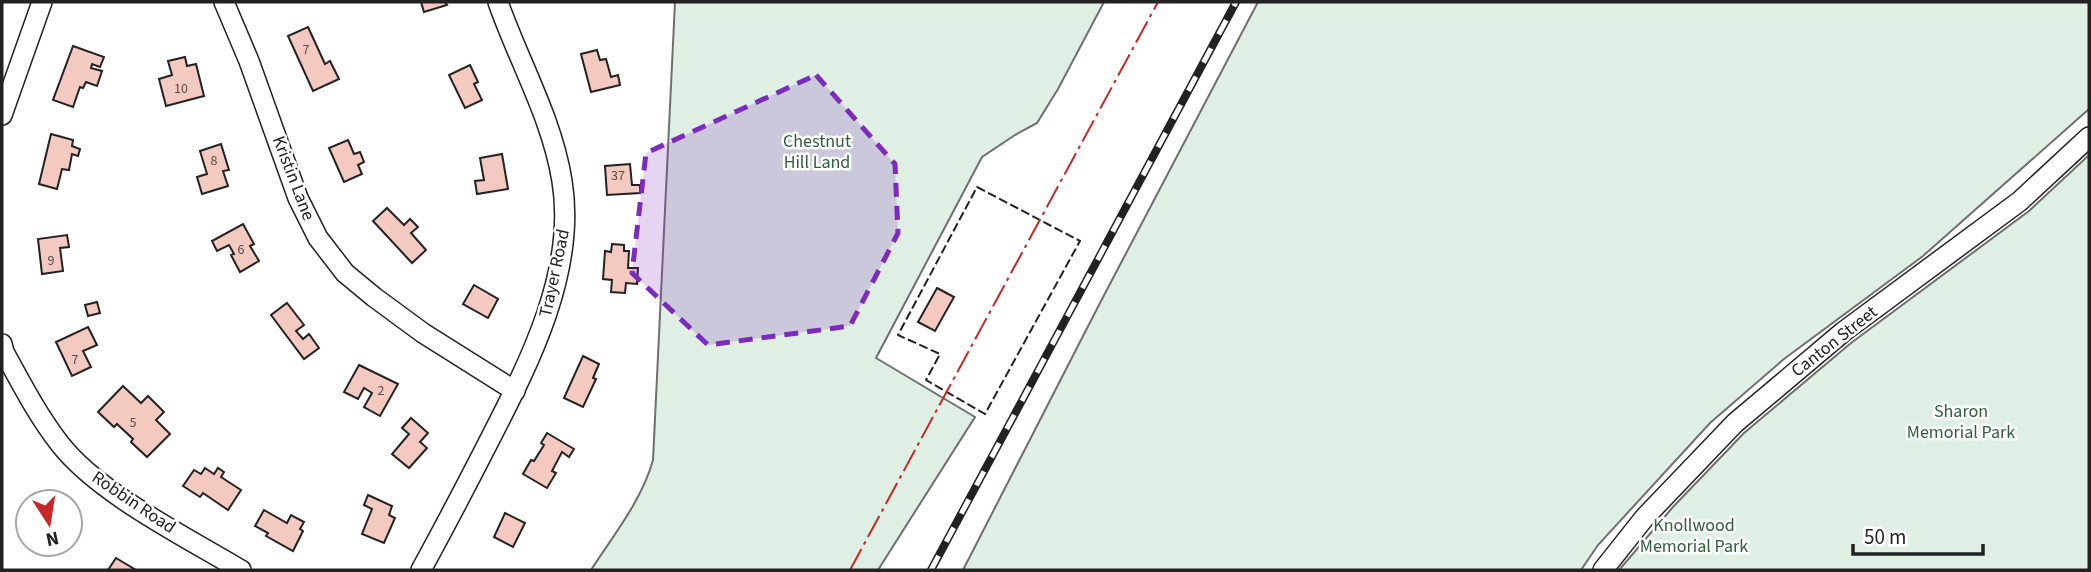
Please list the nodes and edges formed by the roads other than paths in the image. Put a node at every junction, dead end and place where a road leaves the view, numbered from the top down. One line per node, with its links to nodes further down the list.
1 (42, 2): 4 (street)
2 (223, 2): 7 (street, Kristin Lane)
3 (498, 2): 7 (street, Trayer Road)
4 (2, 115)
5 (2089, 137): 10 (street, Canton Street)
6 (2, 344): 8 (street, Robbin Road)
7 (515, 391): 9 (street, Trayer Road)
8 (241, 570)
9 (421, 570)
10 (1603, 570)

